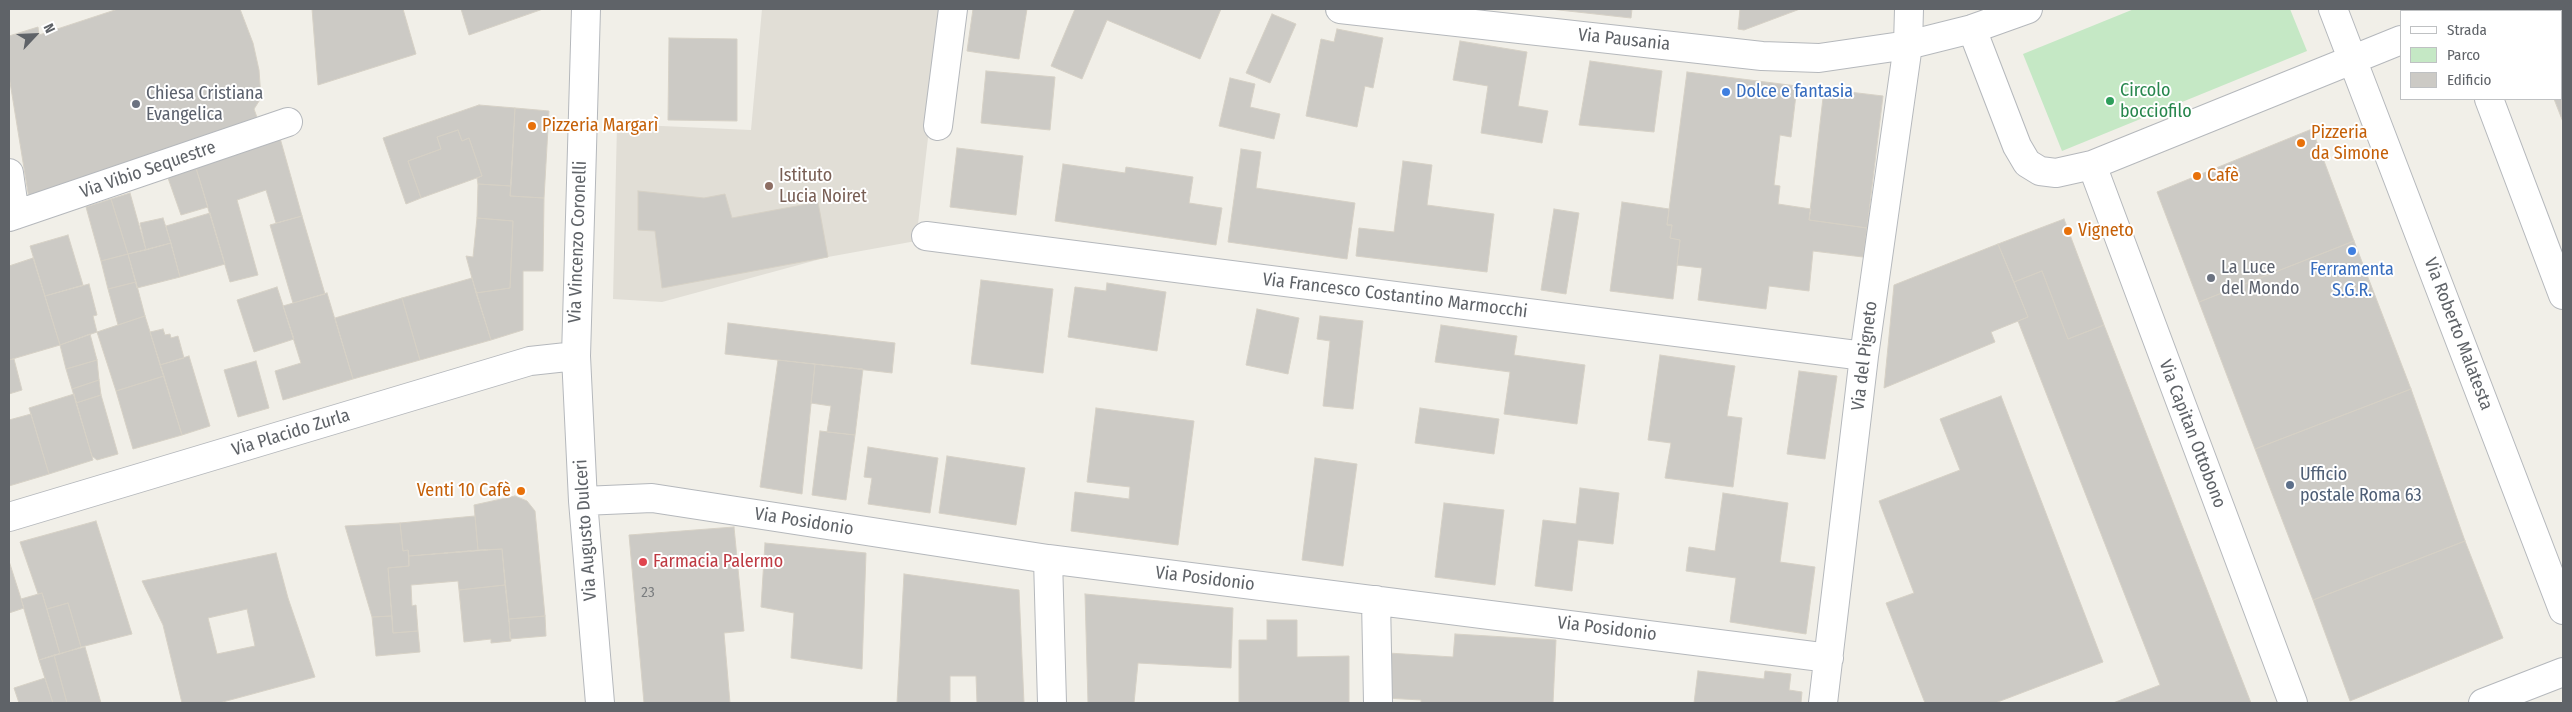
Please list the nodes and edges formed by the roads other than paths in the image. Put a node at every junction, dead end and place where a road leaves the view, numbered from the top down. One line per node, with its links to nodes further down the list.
1 (586, 9): 19 (street, Via Vincenzo Coronelli)
2 (953, 9): 13 (street)
3 (1340, 9): 9 (street, Via Pausania)
4 (1909, 9): 9 (street, Via del Pigneto)
5 (2028, 9): 7 (street, Via Pausania)
6 (2333, 9): 10 (street, Via Roberto Malatesta)
7 (1972, 29): 9 (street, Via Pausania); 14 (street)
8 (2400, 40): 10 (street)
9 (1908, 45): 20 (street, Via del Pigneto)
10 (2353, 59): 14 (street); 25 (street, Via Roberto Malatesta)
11 (2489, 100): 18 (street)
12 (288, 122): 16 (street, Via Vibio Sequestre)
13 (938, 126)
14 (2092, 166): 32 (street, Via Capitan Ottobono)
15 (9, 173): 16 (street)
16 (12, 216)
17 (926, 236): 20 (street, Via Francesco Costantino Marmocchi)
18 (2563, 295)
19 (576, 356): 21 (street, Via Augusto Dulceri); 22 (street, Via Placido Zurla)
20 (1864, 356): 26 (street, Via del Pigneto)
21 (583, 500): 23 (street, Via Posidonio); 28 (street, Via Augusto Dulceri)
22 (9, 517)
23 (1048, 559): 24 (street, Via Posidonio); 29 (street)
24 (1376, 600): 26 (street, Via Posidonio); 30 (street)
25 (2563, 610)
26 (1829, 658): 31 (street, Via del Pigneto)
27 (2563, 672): 33 (street)
28 (600, 703)
29 (1052, 703)
30 (1378, 703)
31 (1823, 703)
32 (2294, 703)
33 (2483, 703)

